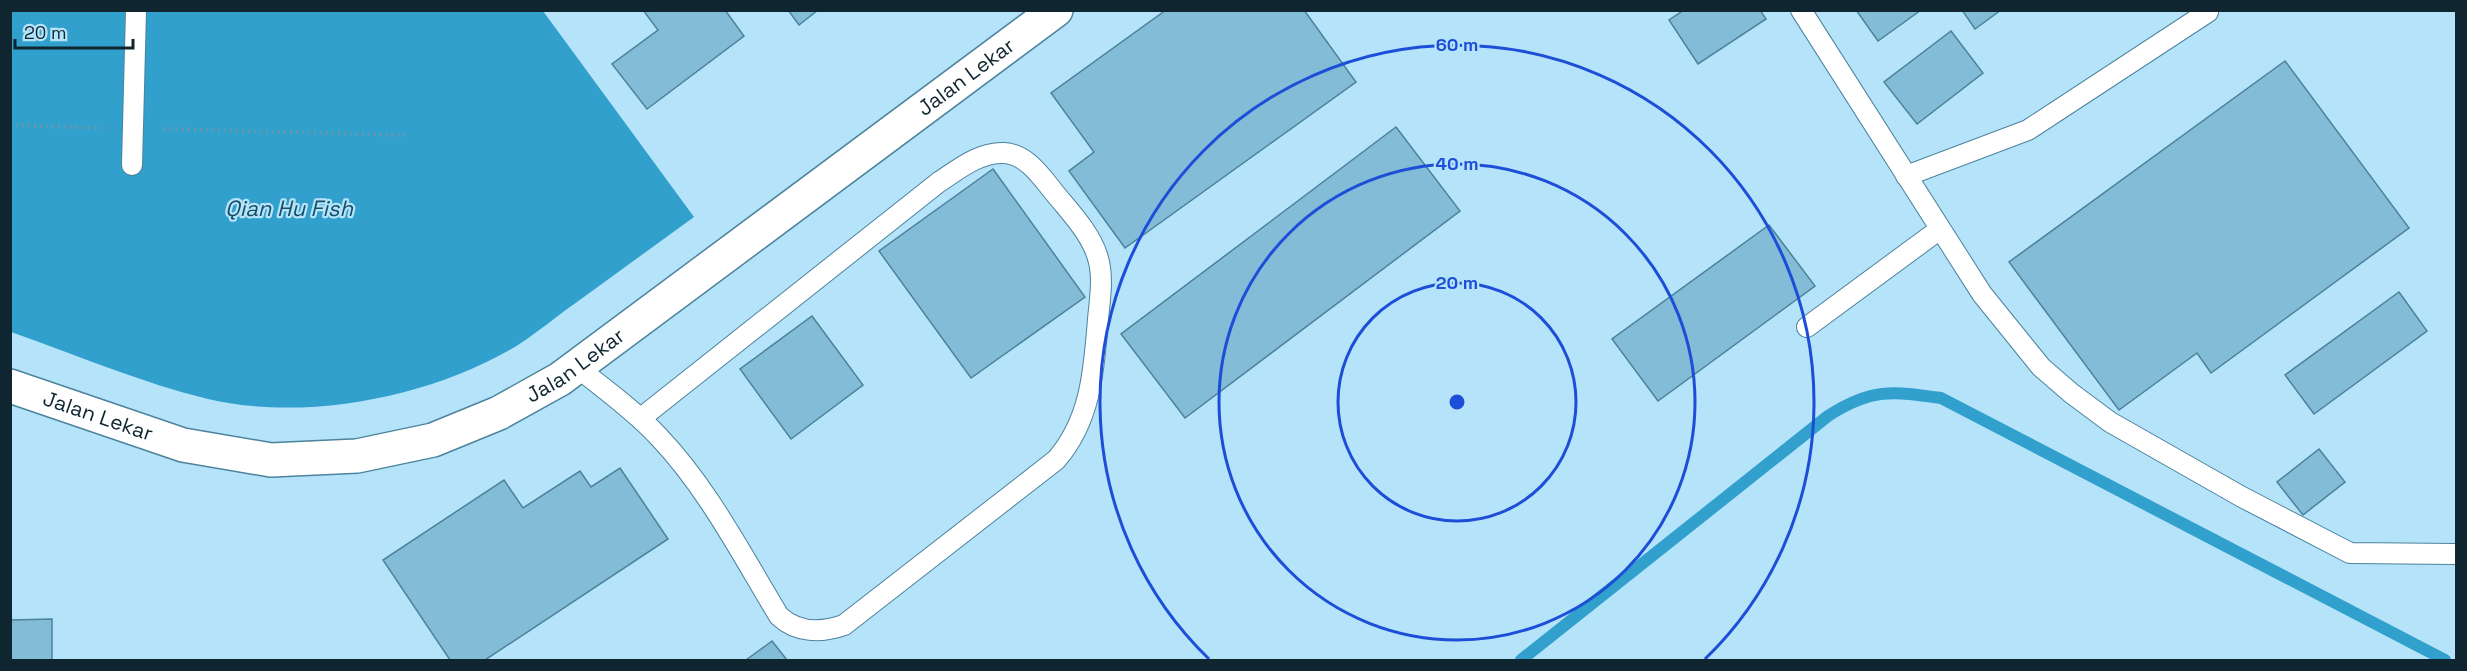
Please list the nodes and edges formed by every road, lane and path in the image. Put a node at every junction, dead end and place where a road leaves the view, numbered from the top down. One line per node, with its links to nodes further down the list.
1 (136, 10): 6 (lane)
2 (1056, 10): 12 (street, Jalan Lekar)
3 (1801, 10): 9 (lane)
4 (2208, 12): 9 (lane)
5 (10, 125): 6 (path)
6 (133, 128): 7 (path); 8 (lane)
7 (406, 135)
8 (132, 165)
9 (1906, 176): 10 (lane)
10 (1940, 229): 11 (lane); 15 (lane)
11 (1807, 327)
12 (577, 367): 13 (street, Jalan Lekar); 14 (lane)
13 (10, 386)
14 (641, 418): 14 (lane)
15 (2457, 554)

